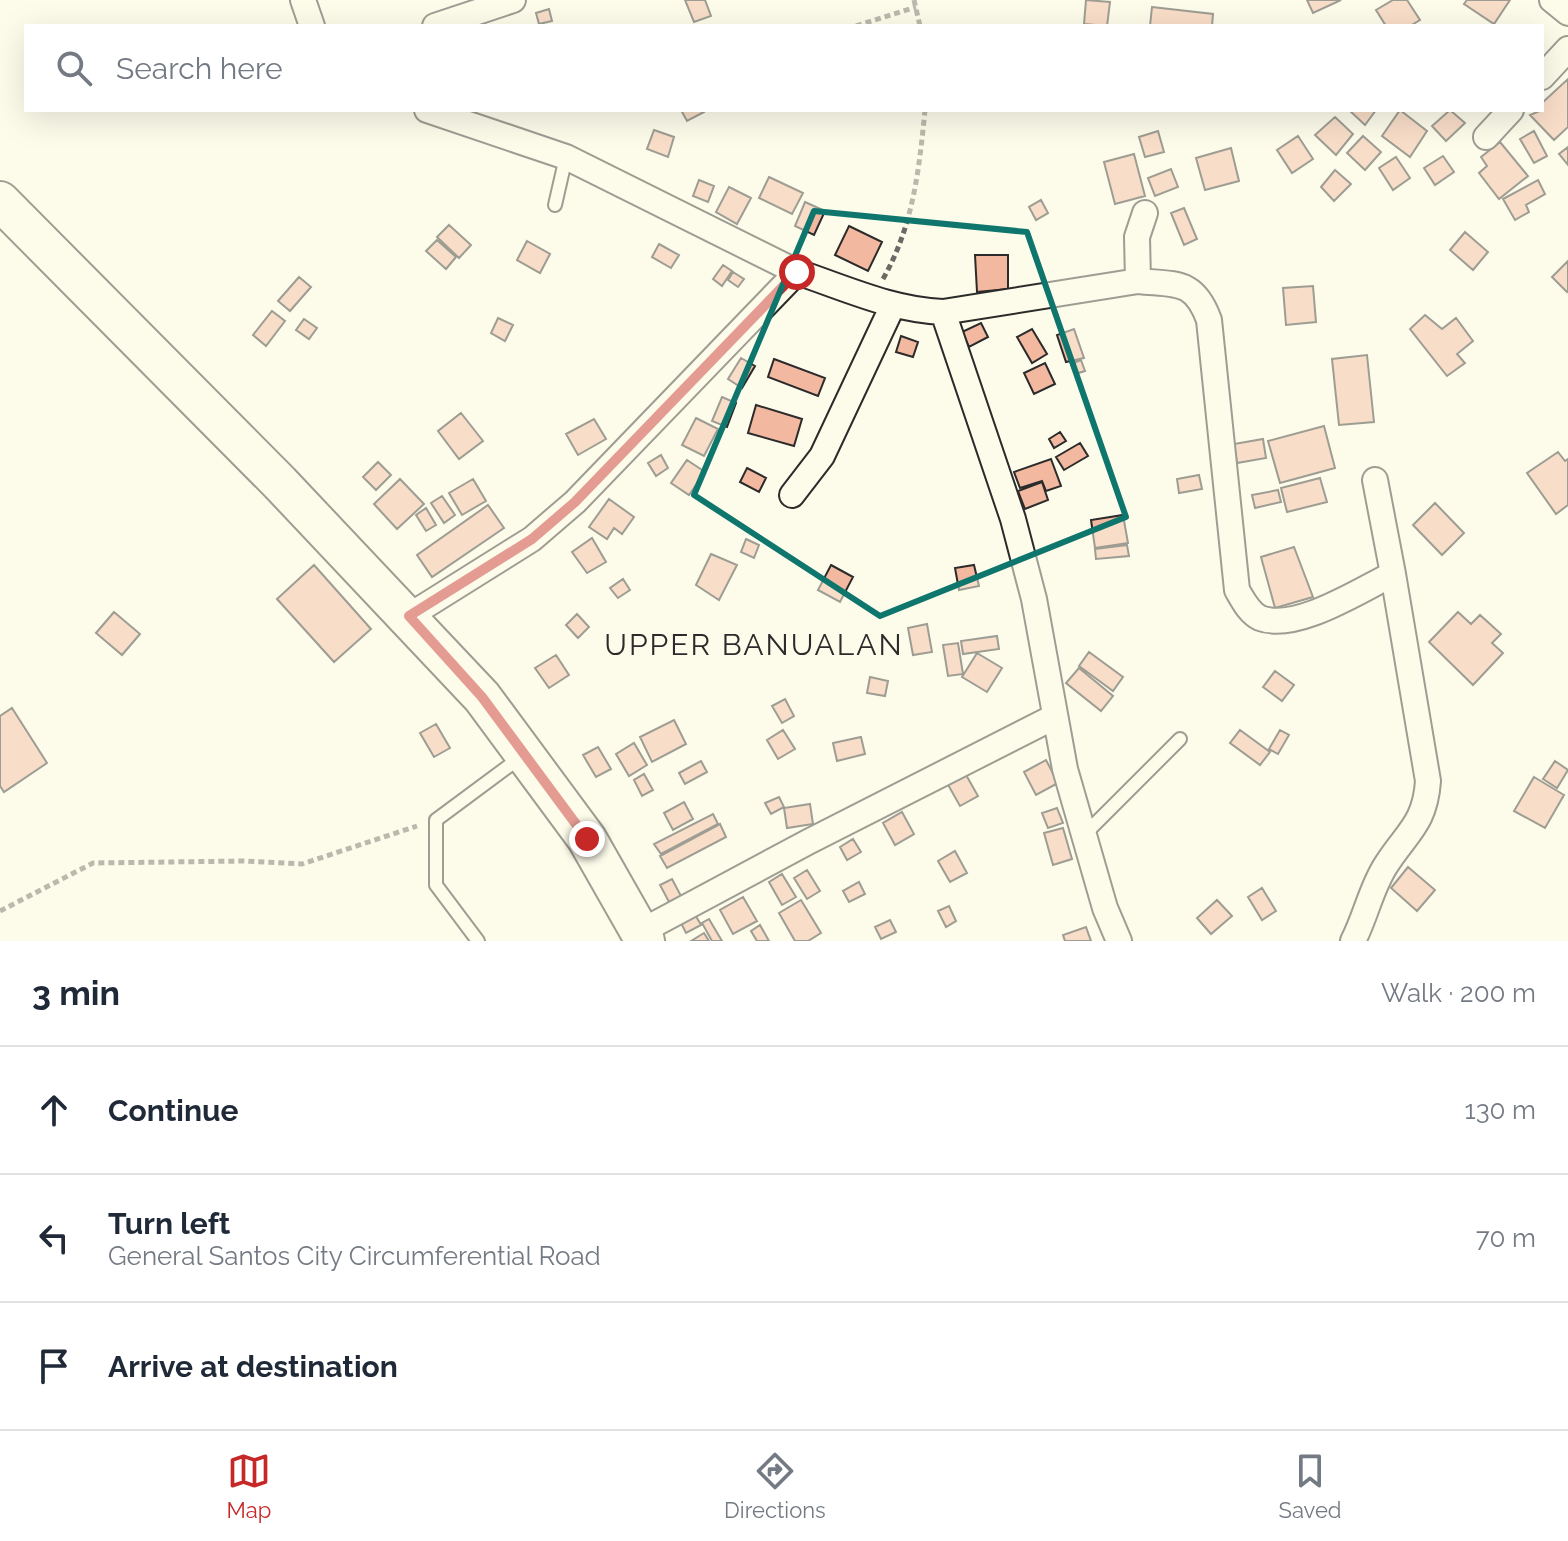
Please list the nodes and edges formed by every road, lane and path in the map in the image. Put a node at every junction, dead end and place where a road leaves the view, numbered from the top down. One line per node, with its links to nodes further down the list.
1 (303, 0): 6 (street)
2 (513, 0): 7 (street)
3 (1552, 0): 5 (street)
4 (915, 3): 8 (path); 9 (path)
5 (1568, 13)
6 (311, 24)
7 (441, 24)
8 (861, 24)
9 (920, 24)
10 (1568, 49): 11 (street)
11 (1544, 75)
12 (433, 112): 16 (street)
13 (925, 112): 22 (path)
14 (1509, 112): 15 (street)
15 (1486, 137)
16 (566, 157): 18 (lane); 20 (street)
17 (0, 201): 27 (main road)
18 (555, 205)
19 (1145, 213): 21 (street)
20 (797, 272): 22 (street); 27 (street)
21 (1138, 281): 23 (street); 26 (street)
22 (883, 301): 23 (street); 25 (street)
23 (943, 312): 28 (street)
24 (1375, 480): 26 (street)
25 (792, 495)
26 (1393, 574): 37 (street)
27 (409, 616): 30 (main road)
28 (1054, 717): 32 (street); 34 (street)
29 (1180, 739): 32 (lane)
30 (527, 753): 31 (lane); 34 (main road)
31 (436, 820): 33 (path); 35 (lane)
32 (1085, 834): 36 (street)
33 (0, 911)
34 (643, 937)
35 (478, 941)
36 (1119, 941)
37 (1353, 941)

